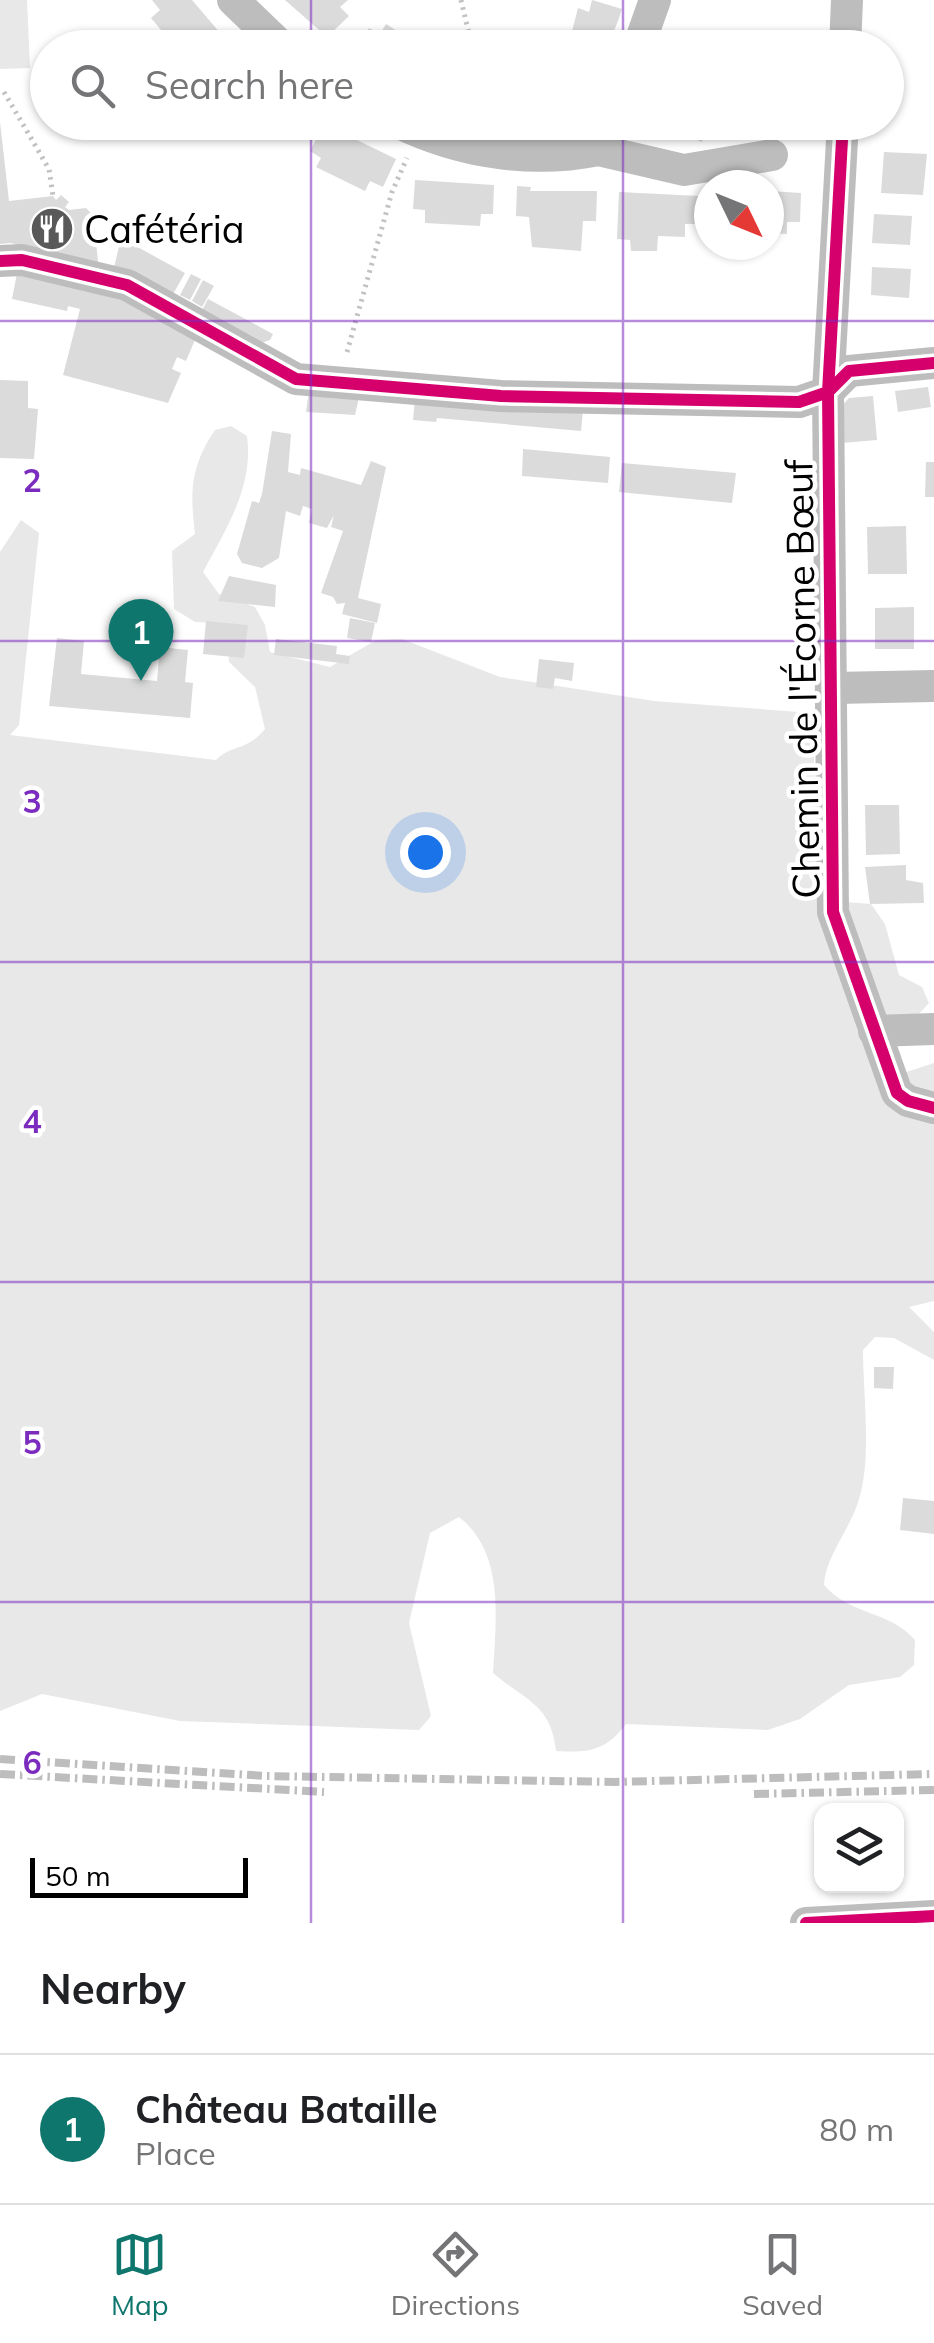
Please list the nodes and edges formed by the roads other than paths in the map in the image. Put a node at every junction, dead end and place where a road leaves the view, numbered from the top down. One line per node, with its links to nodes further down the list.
1 (233, 0): 4 (street)
2 (655, 0): 5 (street)
3 (847, 0): 6 (street)
4 (264, 30)
5 (644, 30)
6 (846, 30)
7 (442, 140): 8 (street)
8 (585, 140)
9 (613, 140): 11 (street)
10 (842, 140): 14 (street, Chemin de l'Écorne Bœuf)
11 (772, 155)
12 (0, 262): 14 (street)
13 (934, 363): 14 (street)
14 (828, 392): 16 (street, Chemin de l'Écorne Bœuf)
15 (934, 686): 16 (street)
16 (834, 688): 18 (street, Chemin de l'Écorne Bœuf)
17 (934, 1030): 18 (street)
18 (874, 1032): 19 (street, Chemin de l'Écorne Bœuf)
19 (934, 1108)
20 (934, 1916): 21 (street)
21 (806, 1923)

